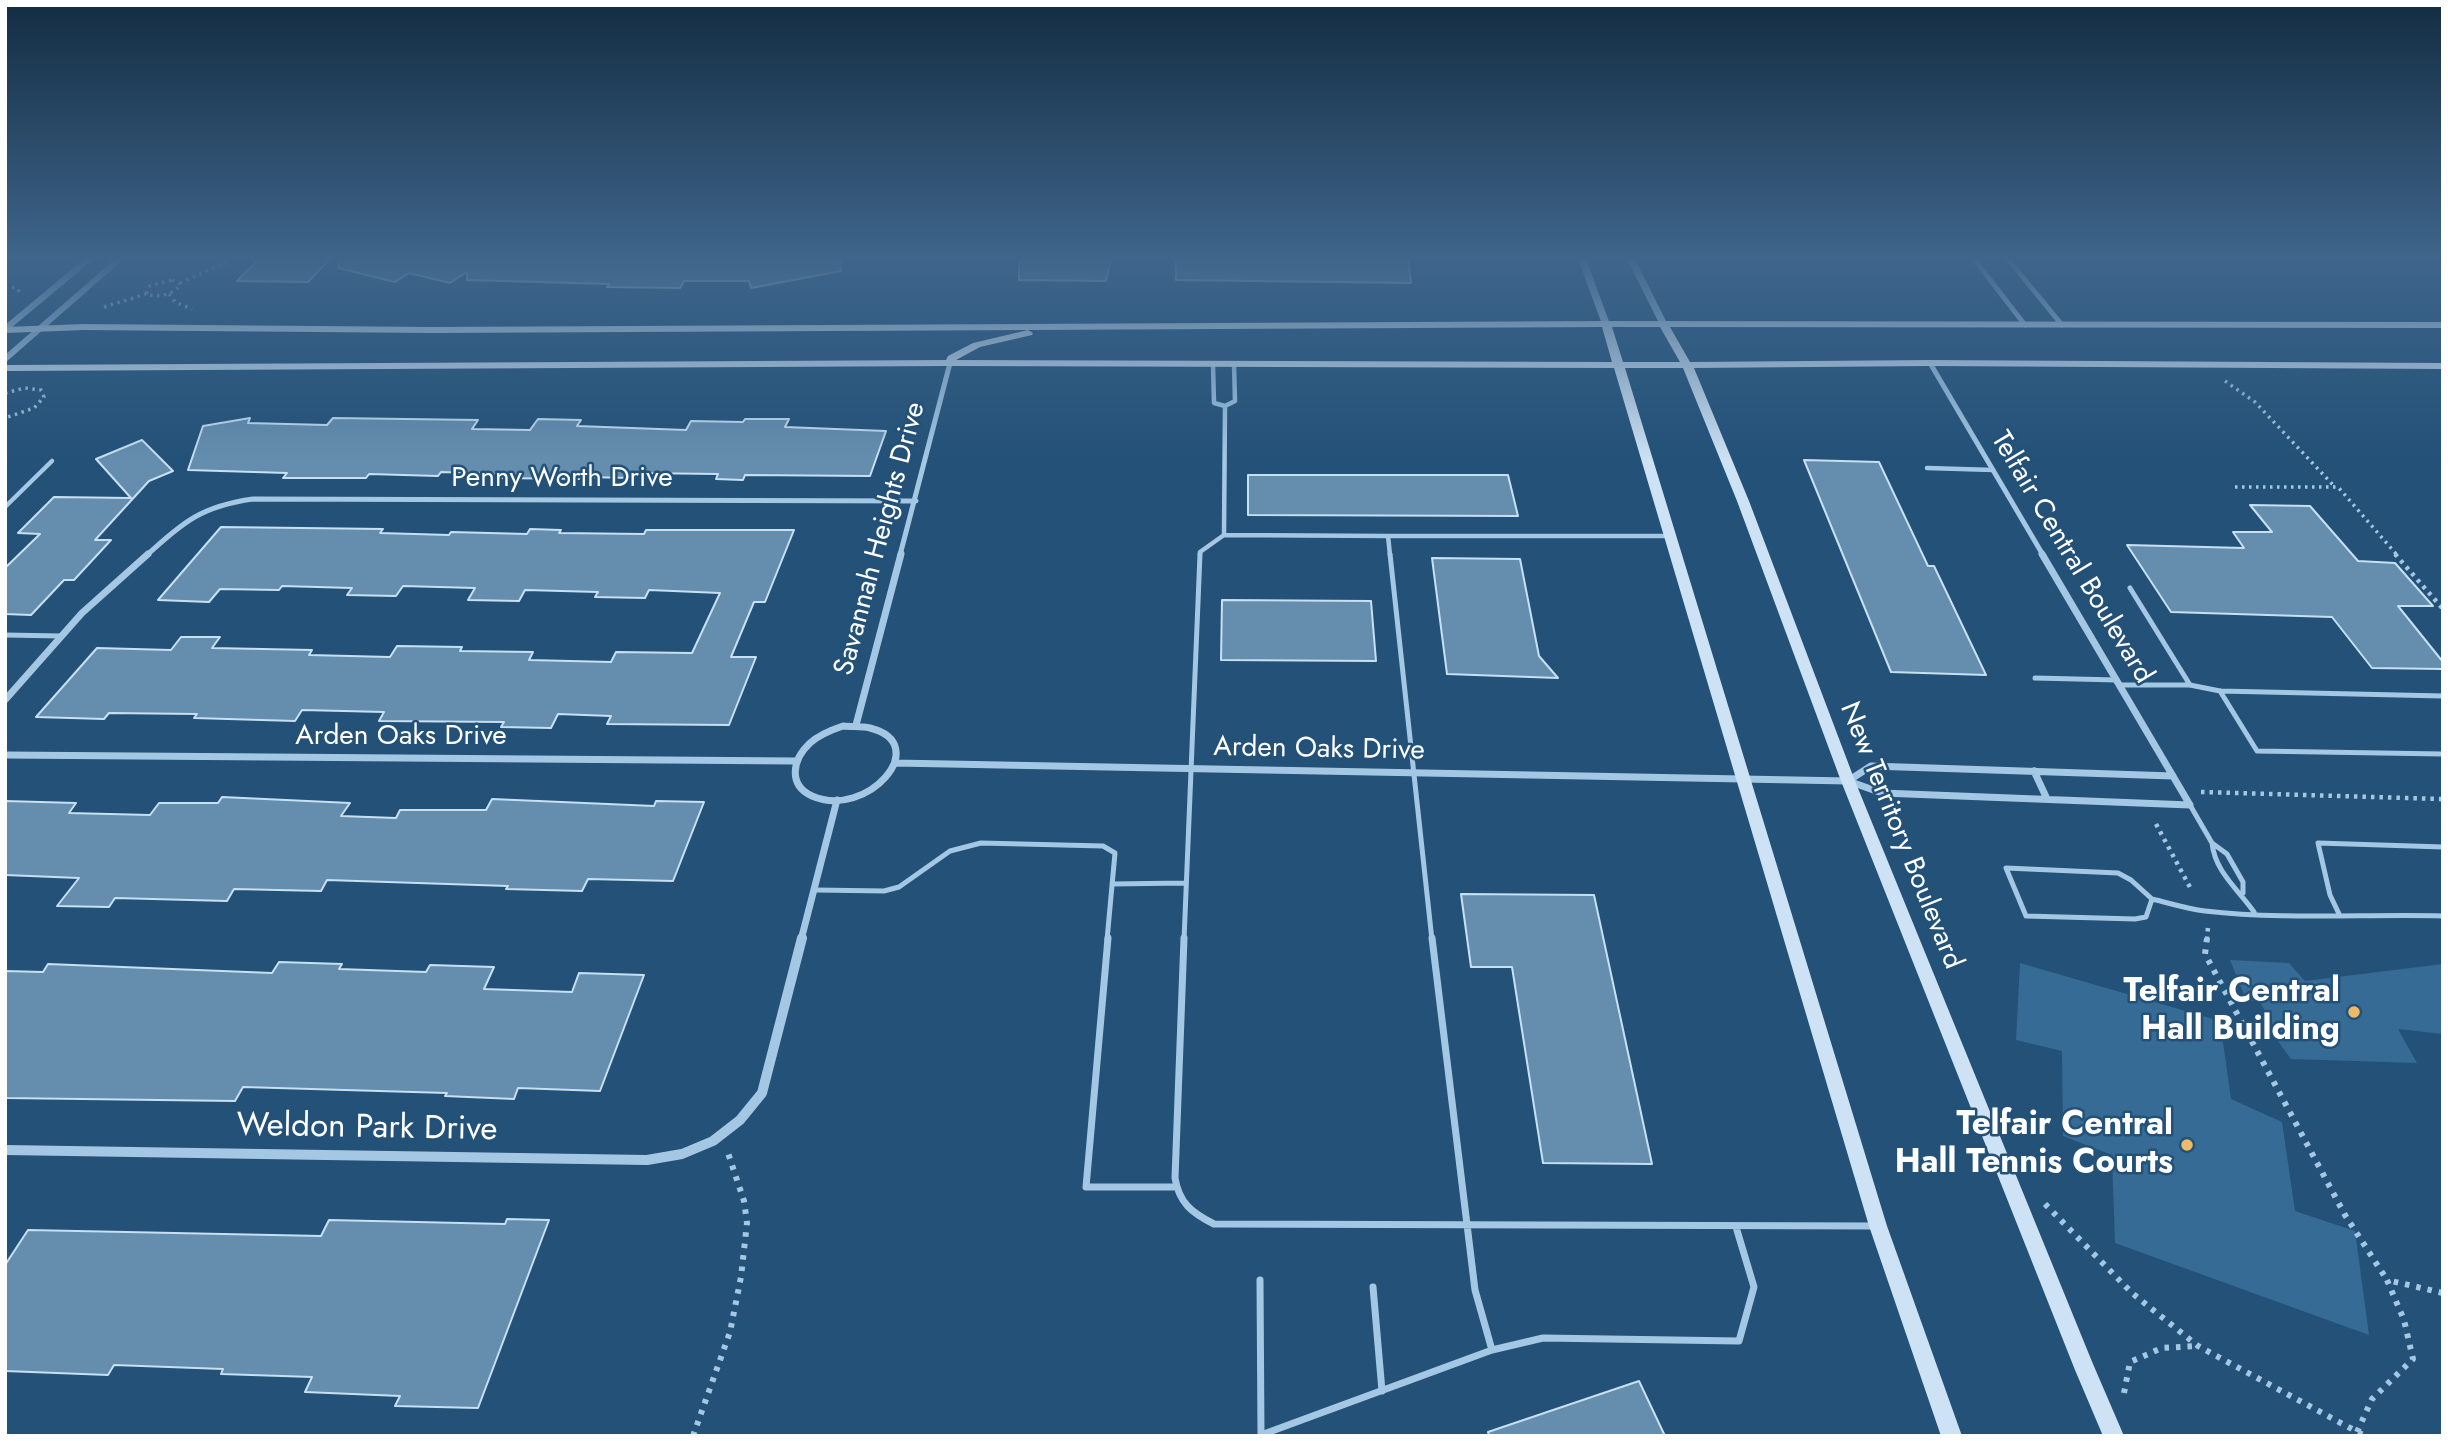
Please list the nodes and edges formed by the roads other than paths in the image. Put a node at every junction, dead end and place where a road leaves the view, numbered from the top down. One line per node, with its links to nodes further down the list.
1 (43, 326): 7 (street)
2 (1194, 326): 5 (main road)
3 (1607, 326): 13 (main road)
4 (1665, 326): 14 (main road, New Territory Boulevard)
5 (1056, 327): 7 (main road); 9 (main road)
6 (5, 330): 7 (main road)
7 (39, 330): 8 (street)
8 (5, 360)
9 (950, 363): 11 (main road); 16 (main road); 21 (street, Savannah Heights Drive)
10 (1930, 363): 14 (main road); 15 (main road); 20 (street, Telfair Central Boulevard)
11 (1213, 364): 12 (main road); 17 (lane)
12 (1234, 364): 13 (main road); 17 (lane)
13 (1619, 364): 14 (main road); 25 (main road)
14 (1687, 365): 45 (main road, New Territory Boulevard)
15 (2443, 366)
16 (5, 368)
17 (1225, 407): 23 (lane)
18 (52, 461): 22 (lane)
19 (1927, 468): 20 (lane)
20 (1993, 470): 30 (street, Telfair Central Boulevard)
21 (916, 501): 28 (street, Penny Worth Drive); 35 (street, Savannah Heights Drive)
22 (5, 507)
23 (1224, 535): 24 (lane); 40 (lane)
24 (1388, 536): 25 (lane); 42 (lane)
25 (1670, 536): 44 (main road)
26 (2130, 588): 31 (lane)
27 (5, 635): 28 (lane)
28 (61, 635): 34 (street)
29 (2035, 678): 30 (lane)
30 (2118, 682): 31 (lane); 43 (street, Telfair Central Boulevard)
31 (2190, 685): 32 (lane)
32 (2220, 691): 33 (lane); 36 (lane)
33 (2443, 696)
34 (5, 700)
35 (856, 726): 38 (street); 39 (street)
36 (2443, 754)
37 (5, 755): 38 (street, Arden Oaks Drive)
38 (795, 761): 47 (street)
39 (895, 763): 40 (street, Arden Oaks Drive); 47 (street)
40 (1189, 769): 42 (street, Arden Oaks Drive); 51 (lane)
41 (2034, 771): 43 (street); 45 (street); 46 (street)
42 (1412, 773): 44 (street, Arden Oaks Drive); 61 (lane)
43 (2173, 776): 48 (street, Telfair Central Boulevard)
44 (1743, 780): 45 (street); 62 (main road)
45 (1848, 781): 46 (street); 69 (main road, New Territory Boulevard)
46 (2047, 799): 48 (street)
47 (837, 800): 53 (street)
48 (2190, 805): 49 (lane)
49 (2212, 843): 54 (lane); 54 (lane)
50 (2443, 847): 57 (lane)
51 (1185, 883): 52 (lane); 60 (lane)
52 (1112, 884): 53 (lane); 60 (lane)
53 (816, 890): 59 (street, Weldon Park Drive)
54 (2243, 893): 56 (lane)
55 (2152, 898): 55 (lane); 56 (lane)
56 (2254, 912): 57 (lane)
57 (2340, 916): 58 (lane)
58 (2443, 916)
59 (5, 1150)
60 (1175, 1187): 61 (lane)
61 (1468, 1226): 63 (lane); 66 (lane)
62 (1878, 1226): 63 (lane); 68 (main road)
63 (1736, 1227): 66 (lane)
64 (1259, 1280): 67 (lane)
65 (1373, 1287): 67 (lane)
66 (1492, 1350): 67 (lane)
67 (1382, 1391)
68 (1952, 1436)
69 (2114, 1436)

